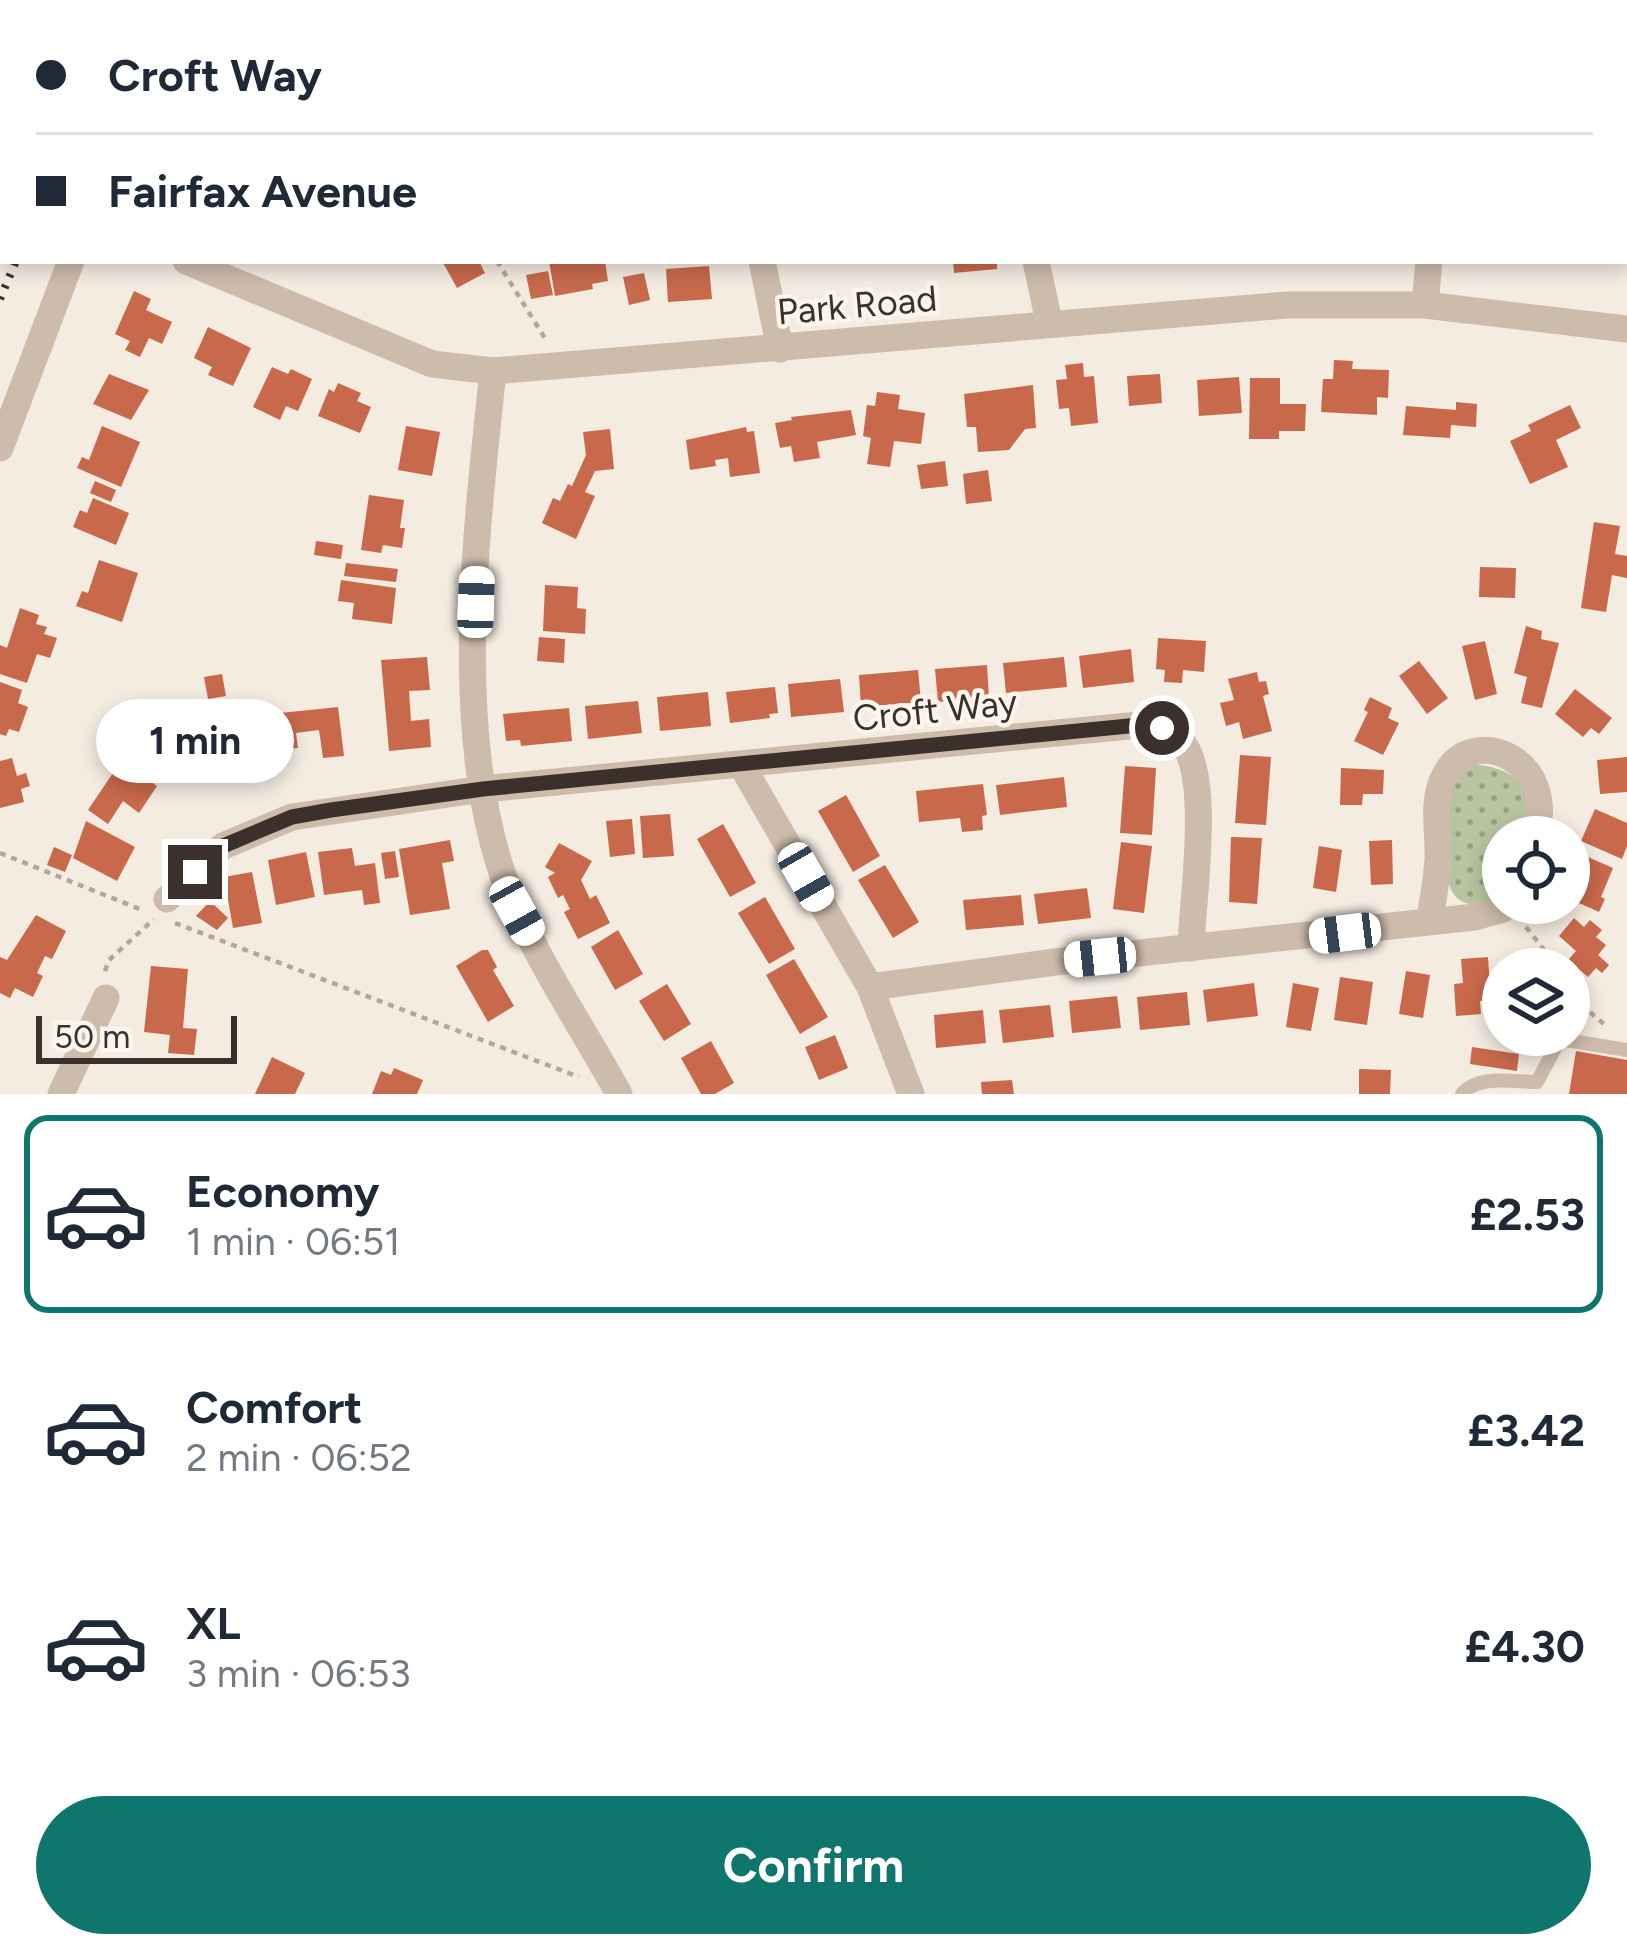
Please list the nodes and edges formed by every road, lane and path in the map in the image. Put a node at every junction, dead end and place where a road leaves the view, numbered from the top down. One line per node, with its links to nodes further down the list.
1 (70, 264): 13 (street)
2 (193, 264): 12 (street, Park Road)
3 (499, 264): 11 (path)
4 (763, 264): 10 (street)
5 (1037, 264): 8 (street)
6 (1429, 264): 7 (street)
7 (1425, 304): 8 (street, Park Road); 9 (street, Park Road)
8 (1049, 322): 10 (street, Park Road)
9 (1627, 329)
10 (779, 349): 11 (street, Park Road)
11 (558, 367): 12 (street, Park Road)
12 (493, 371): 15 (street)
13 (0, 448)
14 (742, 766): 15 (street, Croft Way); 23 (street, Croft Way); 25 (street)
15 (483, 789): 18 (street, Croft Way); 30 (street)
16 (1541, 816): 20 (street)
17 (0, 853): 30 (path)
18 (166, 899)
19 (1482, 915): 20 (street)
20 (1429, 922): 23 (street)
21 (1523, 924): 24 (path)
22 (148, 928): 26 (path)
23 (1191, 948): 25 (street)
24 (1542, 948)
25 (870, 987): 32 (street)
26 (106, 998): 31 (street)
27 (1590, 1011): 28 (path)
28 (1614, 1031)
29 (1627, 1050): 33 (lane)
30 (619, 1093)
31 (61, 1094)
32 (911, 1094)
33 (1462, 1094)

